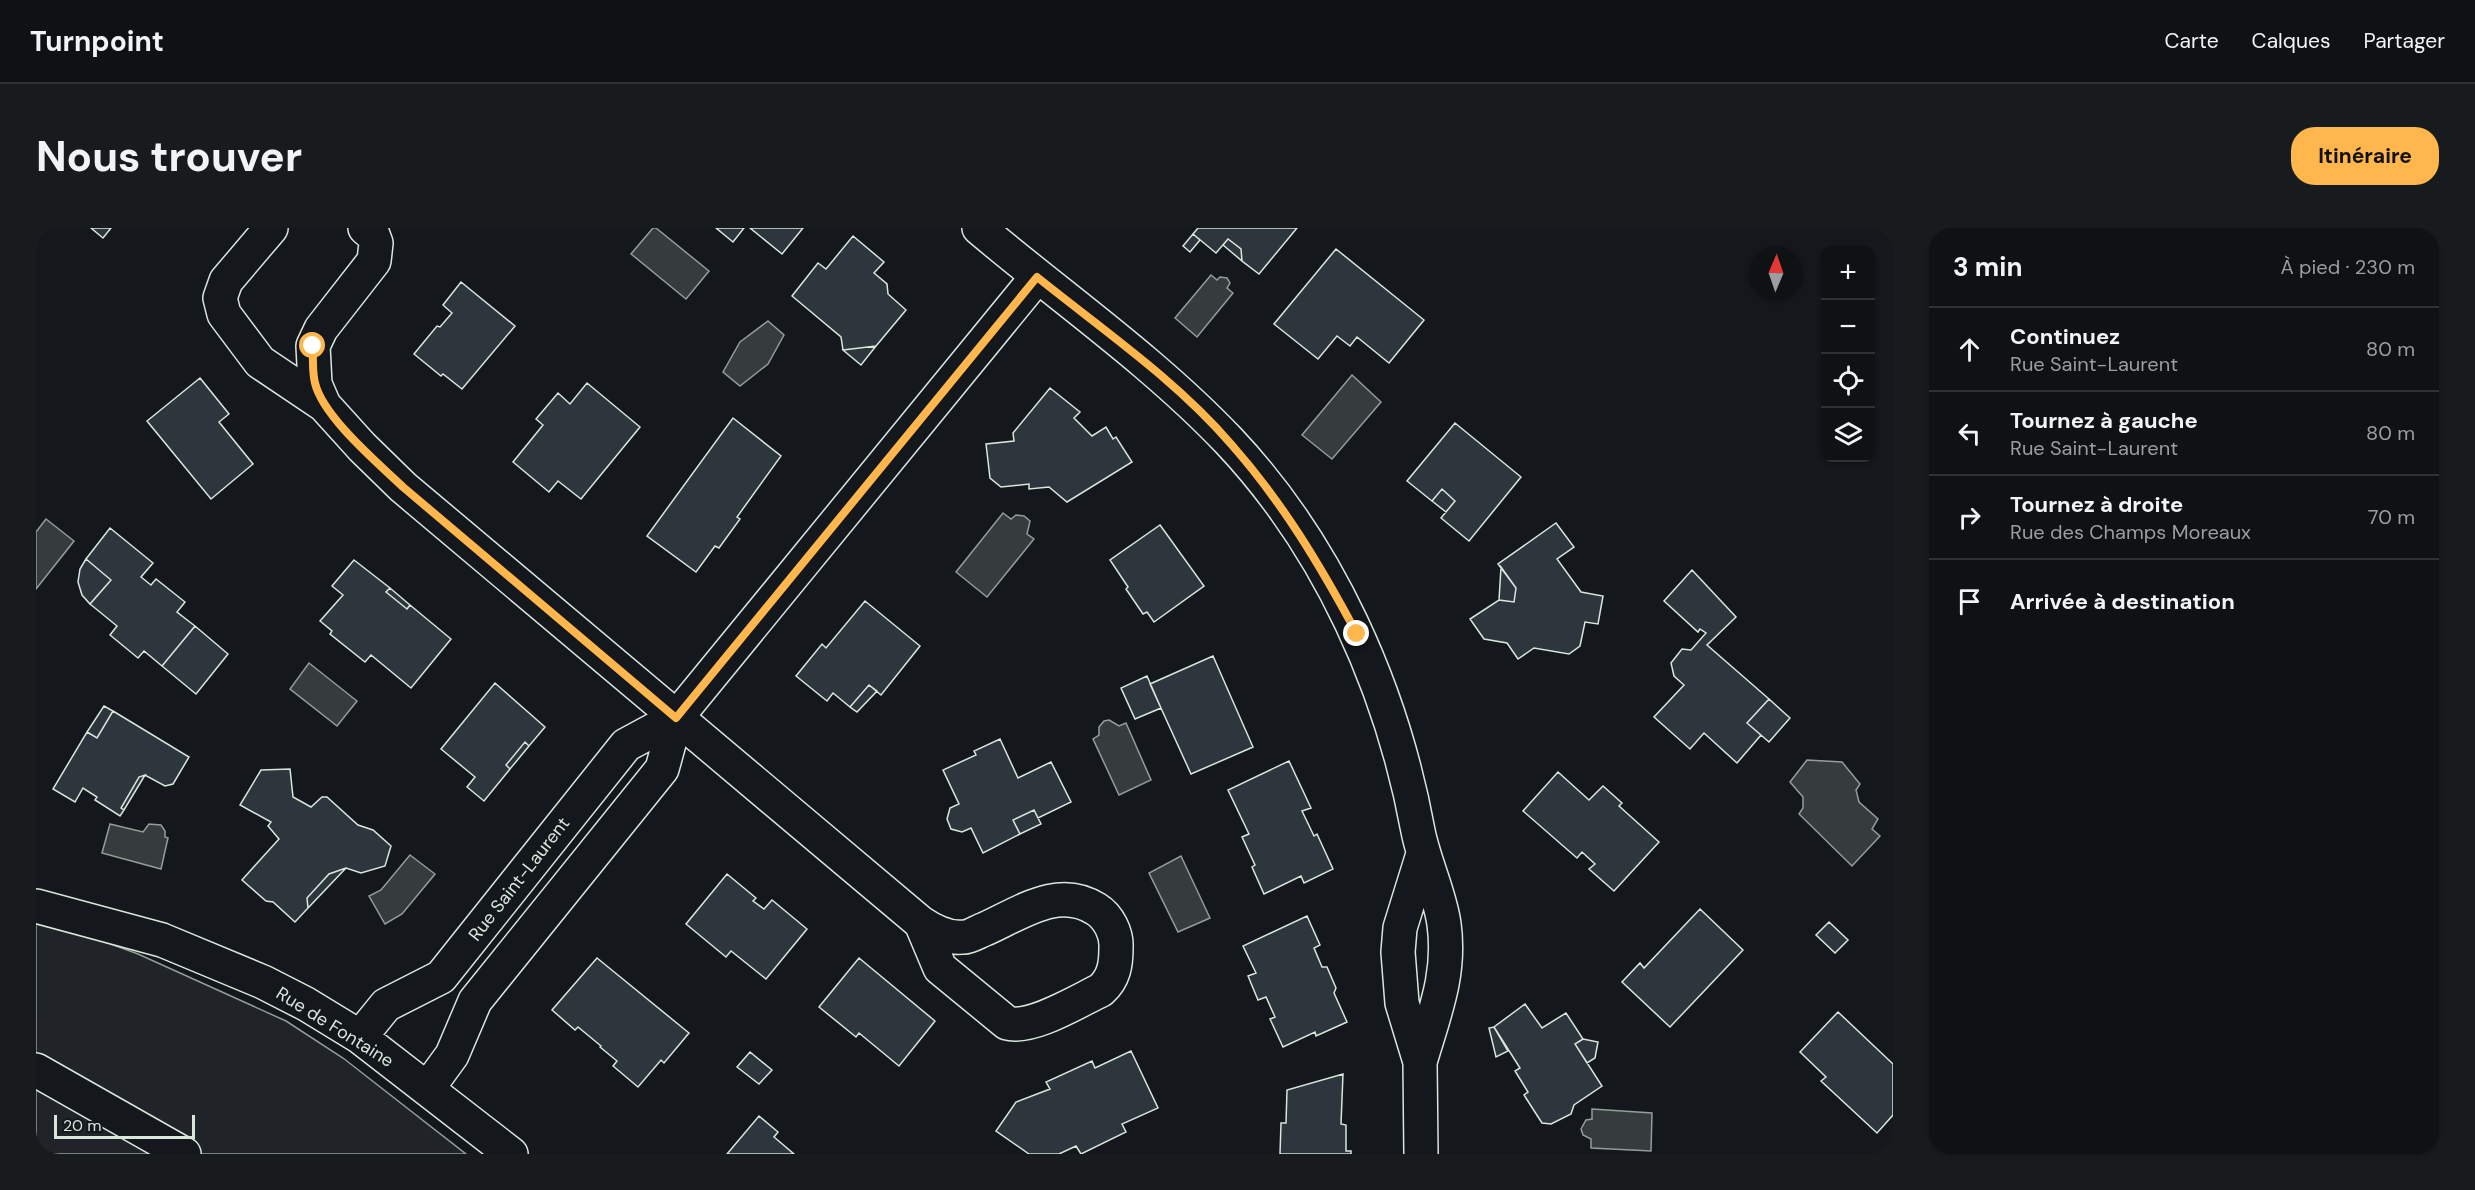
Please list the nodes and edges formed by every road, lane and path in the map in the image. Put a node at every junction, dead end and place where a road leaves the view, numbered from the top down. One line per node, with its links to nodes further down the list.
1 (271, 228): 5 (street)
2 (365, 228): 5 (street)
3 (979, 228): 4 (street)
4 (1037, 277): 6 (street, Rue Saint-Laurent); 7 (street)
5 (324, 405): 6 (street)
6 (676, 718): 9 (street); 10 (street, Rue Saint-Laurent); 13 (street, Rue Saint-Laurent)
7 (1423, 854): 11 (street); 11 (street)
8 (36, 906): 10 (street, Rue de Fontaine)
9 (921, 923): 9 (street)
10 (360, 1037): 13 (street, Rue de Fontaine)
11 (1420, 1062): 16 (street)
12 (36, 1070): 14 (street)
13 (428, 1088): 15 (street, Rue de Fontaine)
14 (184, 1154)
15 (511, 1154)
16 (1421, 1154)

